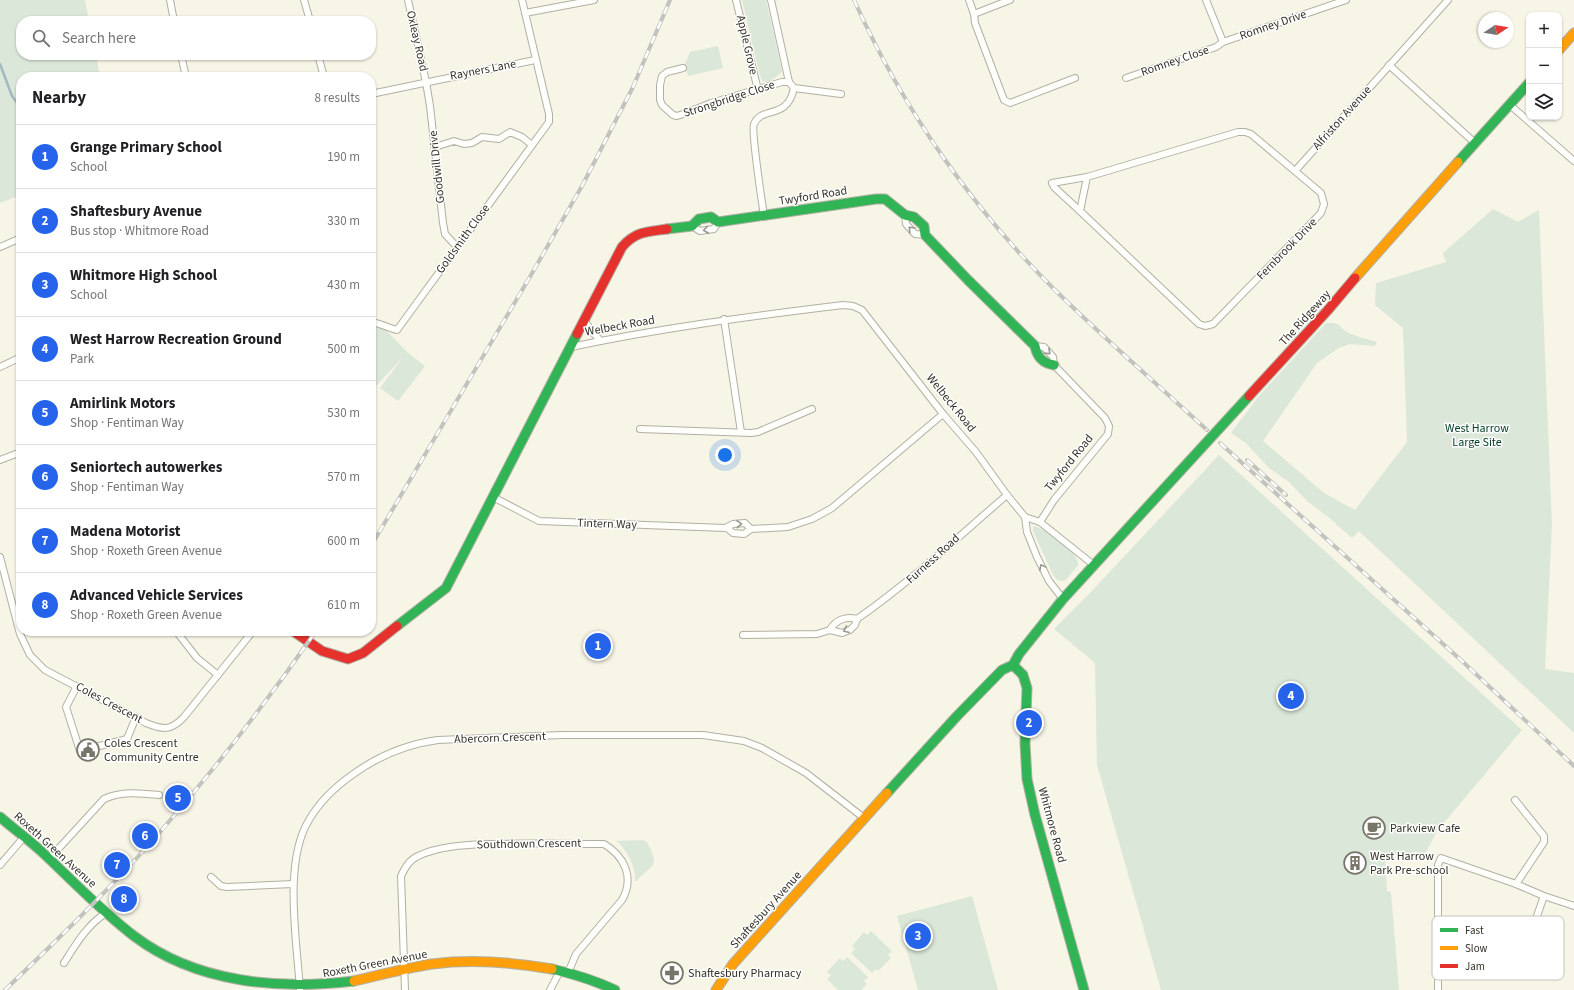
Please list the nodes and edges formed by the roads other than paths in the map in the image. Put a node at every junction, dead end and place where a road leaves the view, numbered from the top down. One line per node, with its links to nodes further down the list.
1 (170, 0): 15 (street)
2 (304, 0): 16 (street)
3 (408, 0): 29 (street, Oxleay Road)
4 (522, 0): 13 (street)
5 (594, 0): 13 (street)
6 (736, 0): 33 (street, Apple Grove)
7 (771, 0): 30 (street)
8 (969, 0): 14 (street)
9 (1010, 0): 14 (street)
10 (1206, 0): 18 (street)
11 (1346, 0): 18 (street, Romney Drive)
12 (1448, 0): 23 (street, Alfriston Avenue)
13 (525, 12): 22 (street)
14 (974, 14): 27 (street)
15 (173, 16)
16 (309, 16)
17 (1574, 33): 19 (street)
18 (1223, 42): 28 (street, Romney Close)
19 (1561, 48)
20 (182, 60): 25 (street)
21 (319, 60): 26 (street)
22 (536, 60): 29 (street, Rayners Lane); 39 (street, Goldsmith Close)
23 (1390, 65): 37 (street); 41 (street, Alfriston Avenue)
24 (683, 68): 33 (street, Strongbridge Close)
25 (185, 72)
26 (323, 72)
27 (1075, 78)
28 (1126, 78)
29 (426, 82): 34 (street, Rayners Lane); 38 (street, Goodwill Drive)
30 (788, 82): 32 (street, Strongbridge Close); 33 (street, Strongbridge Close)
31 (1528, 84): 36 (street, The Ridgeway)
32 (794, 88): 35 (street); 44 (street, Strongbridge Close)
33 (758, 90)
34 (376, 93)
35 (842, 94)
36 (1510, 105): 37 (street, The Ridgeway); 40 (street)
37 (1475, 143): 69 (street, The Ridgeway)
38 (435, 147): 39 (street); 47 (street, Goodwill Drive)
39 (531, 147): 47 (street, Goldsmith Close)
40 (1574, 161)
41 (1295, 171): 42 (street, Fernbrook Drive); 43 (street, Fernbrook Drive)
42 (1087, 177): 43 (street); 43 (street, Fernbrook Drive)
43 (1080, 211)
44 (764, 216): 48 (street, Twyford Road); 55 (street, Twyford Road)
45 (16, 240): 46 (street)
46 (0, 247)
47 (457, 247): 50 (street, Goldsmith Close)
48 (584, 319): 51 (street); 52 (street, Twyford Road)
49 (724, 320): 51 (street, Welbeck Road); 57 (street, Welbeck Road); 59 (street)
50 (376, 323)
51 (601, 341): 52 (street, Welbeck Road)
52 (571, 347): 63 (street, Welbeck Road)
53 (16, 359): 54 (street)
54 (1, 364)
55 (1054, 365): 65 (street, Twyford Road)
56 (812, 409): 59 (street)
57 (943, 414): 62 (street, Welbeck Road); 67 (street, Tintern Way)
58 (640, 429): 59 (street)
59 (740, 432)
60 (16, 454): 61 (street)
61 (0, 460)
62 (1007, 495): 64 (street, Welbeck Road); 72 (street, Furness Road)
63 (492, 497): 66 (street, Tintern Way); 78 (street, Welbeck Road)
64 (1025, 517): 65 (street); 70 (street, Welbeck Road, one-way to 64)
65 (1040, 522): 69 (street)
66 (727, 528): 67 (street, Tintern Way, one-way to 67); 67 (street, Tintern Way)
67 (751, 529)
68 (0, 557): 71 (street, Coles Crescent)
69 (1095, 566): 70 (street)
70 (1063, 599): 79 (street)
71 (16, 619)
72 (857, 619): 73 (street, Furness Road); 73 (street, Furness Road, one-way to 73)
73 (830, 630): 74 (street, Furness Road)
74 (743, 635)
75 (21, 636): 81 (street, Coles Crescent)
76 (180, 636): 80 (street)
77 (249, 636): 80 (street, Coles Crescent)
78 (300, 636)
79 (1014, 666): 86 (street, Shaftesbury Avenue); 106 (street, Whitmore Road)
80 (218, 674): 82 (street, Coles Crescent)
81 (77, 686): 82 (street, Coles Crescent); 82 (street)
82 (136, 717)
83 (159, 795): 88 (street)
84 (1515, 800): 92 (street)
85 (0, 817): 87 (street, Roxeth Green Avenue)
86 (864, 818): 91 (street, Abercorn Crescent); 105 (street, Shaftesbury Avenue)
87 (24, 837): 88 (street, Roxeth Green Avenue); 89 (street)
88 (49, 859): 95 (street, Roxeth Green Avenue)
89 (0, 865)
90 (211, 877): 91 (street)
91 (292, 884): 101 (street, Abercorn Crescent)
92 (1516, 884): 93 (street); 96 (street)
93 (1544, 896): 94 (street); 97 (street)
94 (1574, 906)
95 (106, 913): 98 (street); 101 (street, Roxeth Green Avenue)
96 (1438, 916)
97 (1537, 916)
98 (64, 963)
99 (404, 969): 100 (street, Roxeth Green Avenue); 100 (street, Southdown Crescent); 101 (street, Roxeth Green Avenue); 102 (street, Southdown Crescent)
100 (564, 972): 103 (street, Southdown Crescent); 104 (street, Roxeth Green Avenue)
101 (300, 989)
102 (405, 990)
103 (550, 990)
104 (615, 990)
105 (716, 990)
106 (1084, 990)

